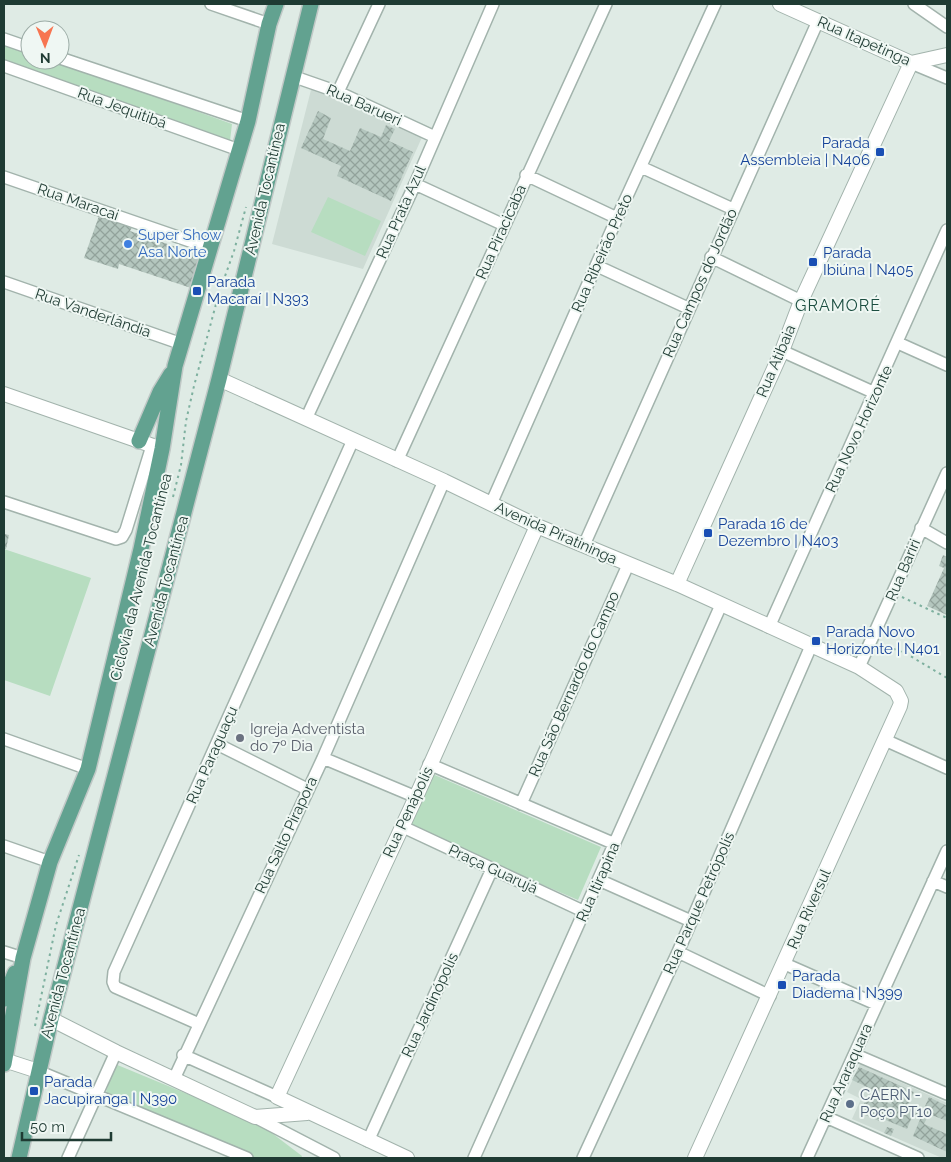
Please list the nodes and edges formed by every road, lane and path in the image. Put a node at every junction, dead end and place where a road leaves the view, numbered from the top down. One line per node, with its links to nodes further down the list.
1 (211, 4): 11 (street)
2 (276, 4): 11 (main road, Avenida Tocantínea)
3 (311, 4): 19 (main road, Avenida Tocantínea)
4 (379, 4): 21 (street)
5 (493, 4): 23 (street, Rua Prata Azul)
6 (606, 4): 26 (street, Rua Piracicaba)
7 (715, 4): 25 (street, Rua Ribeirão Preto)
8 (780, 4): 10 (street, Rua Itapetinga)
9 (914, 4): 12 (street)
10 (818, 21): 17 (street, Rua Itapetinga); 30 (street, Rua Campos do Jordão)
11 (269, 24): 22 (main road, Avenida Tocantínea)
12 (947, 27)
13 (4, 39): 14 (street)
14 (20, 45)
15 (947, 55): 17 (street)
16 (70, 61): 22 (street, Rua Jequitibá)
17 (911, 63): 20 (street, Rua Itapetinga); 38 (street, Rua Atibaia)
18 (4, 66): 24 (street, Rua Jequitibá)
19 (292, 76): 21 (street, Rua Barueri); 45 (main road, Avenida Tocantínea)
20 (947, 78)
21 (338, 92): 23 (street, Rua Barueri)
22 (248, 121): 24 (main road, Avenida Tocantínea)
23 (435, 137): 28 (street, Rua Prata Azul)
24 (239, 150): 34 (main road, Avenida Tocantínea)
25 (641, 167): 30 (street); 31 (street, Rua Ribeirão Preto)
26 (526, 175): 31 (street); 32 (street, Rua Piracicaba)
27 (4, 177): 34 (street, Rua Maracai)
28 (414, 184): 32 (street); 48 (street, Rua Prata Azul)
29 (248, 199): 54 (path, Ciclovia da Avenida Tocantínea)
30 (733, 209): 35 (street, Rua Campos do Jordão)
31 (617, 218): 36 (street, Rua Ribeirão Preto)
32 (504, 225): 51 (street, Rua Piracicaba)
33 (947, 230): 40 (street, Rua Novo Horizonte)
34 (210, 248): 41 (main road, Avenida Tocantínea)
35 (711, 257): 38 (street); 39 (street, Rua Campos do Jordão)
36 (597, 266): 39 (street); 56 (street, Rua Ribeirão Preto)
37 (4, 282): 41 (street, Rua Vanderlândia)
38 (801, 301): 42 (street, Rua Atibaia)
39 (688, 308): 60 (street, Rua Campos do Jordão)
40 (898, 343): 43 (street); 46 (street, Rua Novo Horizonte)
41 (182, 344): 44 (main road, Avenida Tocantínea)
42 (782, 351): 46 (street); 62 (street, Rua Atibaia)
43 (947, 365)
44 (175, 366): 50 (main road, Avenida Tocantínea); 50 (main road)
45 (219, 379): 48 (street, Avenida Piratininga); 101 (main road, Avenida Tocantínea)
46 (875, 393): 66 (street, Rua Novo Horizonte)
47 (4, 394): 50 (street)
48 (306, 419): 49 (street, Avenida Piratininga)
49 (353, 440): 51 (street, Avenida Piratininga); 74 (street, Rua Paraguaçu)
50 (151, 446): 55 (street); 78 (main road, Avenida Tocantínea)
51 (397, 461): 53 (street, Avenida Piratininga)
52 (947, 474): 58 (street, Rua Bariri)
53 (444, 481): 56 (street, Avenida Piratininga); 75 (street, Rua Salto Pirapora)
54 (172, 500)
55 (4, 502)
56 (491, 504): 57 (street, Avenida Piratininga)
57 (537, 526): 60 (street, Avenida Piratininga); 76 (street, Rua Penápolis)
58 (921, 528): 59 (street); 63 (street, Rua Bariri)
59 (947, 544)
60 (584, 545): 61 (street, Avenida Piratininga)
61 (628, 565): 62 (street, Avenida Piratininga); 81 (street, Rua São Bernardo do Campo)
62 (677, 584): 64 (street, Avenida Piratininga)
63 (893, 593): 65 (path); 67 (street, Rua Bariri)
64 (721, 605): 66 (street, Avenida Piratininga); 83 (street, Rua Itirapina)
65 (947, 618)
66 (769, 627): 68 (street, Avenida Piratininga)
67 (872, 641): 69 (street, Rua Bariri); 70 (path)
68 (811, 646): 69 (street, Avenida Piratininga); 93 (street, Rua Parque Petrópolis)
69 (859, 667): 71 (street, Avenida Piratininga)
70 (947, 678)
71 (892, 686): 73 (street, Rua Riversul)
72 (4, 739): 78 (street)
73 (885, 740): 77 (street); 97 (street, Rua Riversul)
74 (217, 744): 79 (street); 102 (street, Rua Paraguaçu)
75 (323, 758): 79 (street, Rua Salto Pirapora); 80 (street)
76 (429, 764): 80 (street, Rua Penápolis); 81 (street)
77 (947, 768)
78 (88, 769): 87 (main road, Avenida Tocantínea)
79 (306, 789): 102 (street, Rua Salto Pirapora)
80 (416, 797): 82 (street, Rua Penápolis)
81 (521, 804): 83 (street)
82 (401, 826): 88 (street, Praça Guarujá); 112 (street, Rua Penápolis)
83 (615, 844): 89 (street, Rua Itirapina)
84 (4, 846): 87 (street)
85 (947, 851): 90 (street, Rua Araraquara)
86 (80, 852): 103 (path)
87 (50, 862): 96 (main road, Avenida Tocantínea)
88 (492, 869): 92 (street, Praça Guarujá); 116 (street, Rua Jardinópolis)
89 (599, 880): 92 (street, Rua Itirapina); 93 (street)
90 (934, 881): 91 (street); 100 (street, Rua Araraquara)
91 (947, 887)
92 (585, 912): 123 (street, Rua Itirapina)
93 (691, 921): 95 (street, Rua Parque Petrópolis)
94 (4, 952): 96 (street)
95 (678, 952): 98 (street); 124 (street, Rua Parque Petrópolis)
96 (24, 958): 99 (main road); 107 (main road, Avenida Tocantínea)
97 (785, 964): 98 (street, Rua Riversul); 100 (street)
98 (770, 996): 125 (street, Rua Riversul)
99 (4, 999)
100 (876, 1004): 105 (street, Rua Araraquara)
101 (51, 1019): 104 (street); 108 (main road, Avenida Tocantínea)
102 (199, 1024): 106 (street, Rua Salto Pirapora)
103 (34, 1027)
104 (116, 1052): 109 (street); 111 (street)
105 (856, 1054): 110 (street); 115 (street, Rua Araraquara)
106 (183, 1056): 109 (street, Rua Salto Pirapora); 112 (street)
107 (4, 1061): 108 (street)
108 (38, 1071): 111 (street); 118 (main road, Avenida Tocantínea)
109 (174, 1079): 114 (street)
110 (947, 1093)
111 (97, 1094): 119 (street); 120 (street)
112 (277, 1097): 113 (street)
113 (309, 1113): 114 (street); 116 (street)
114 (255, 1117): 117 (street)
115 (826, 1117): 126 (street, Rua Araraquara); 127 (street)
116 (368, 1141): 122 (street)
117 (318, 1155): 121 (street)
118 (19, 1158)
119 (68, 1158)
120 (247, 1158)
121 (334, 1158)
122 (406, 1158)
123 (474, 1158)
124 (583, 1158)
125 (695, 1158)
126 (807, 1158)
127 (918, 1158)

